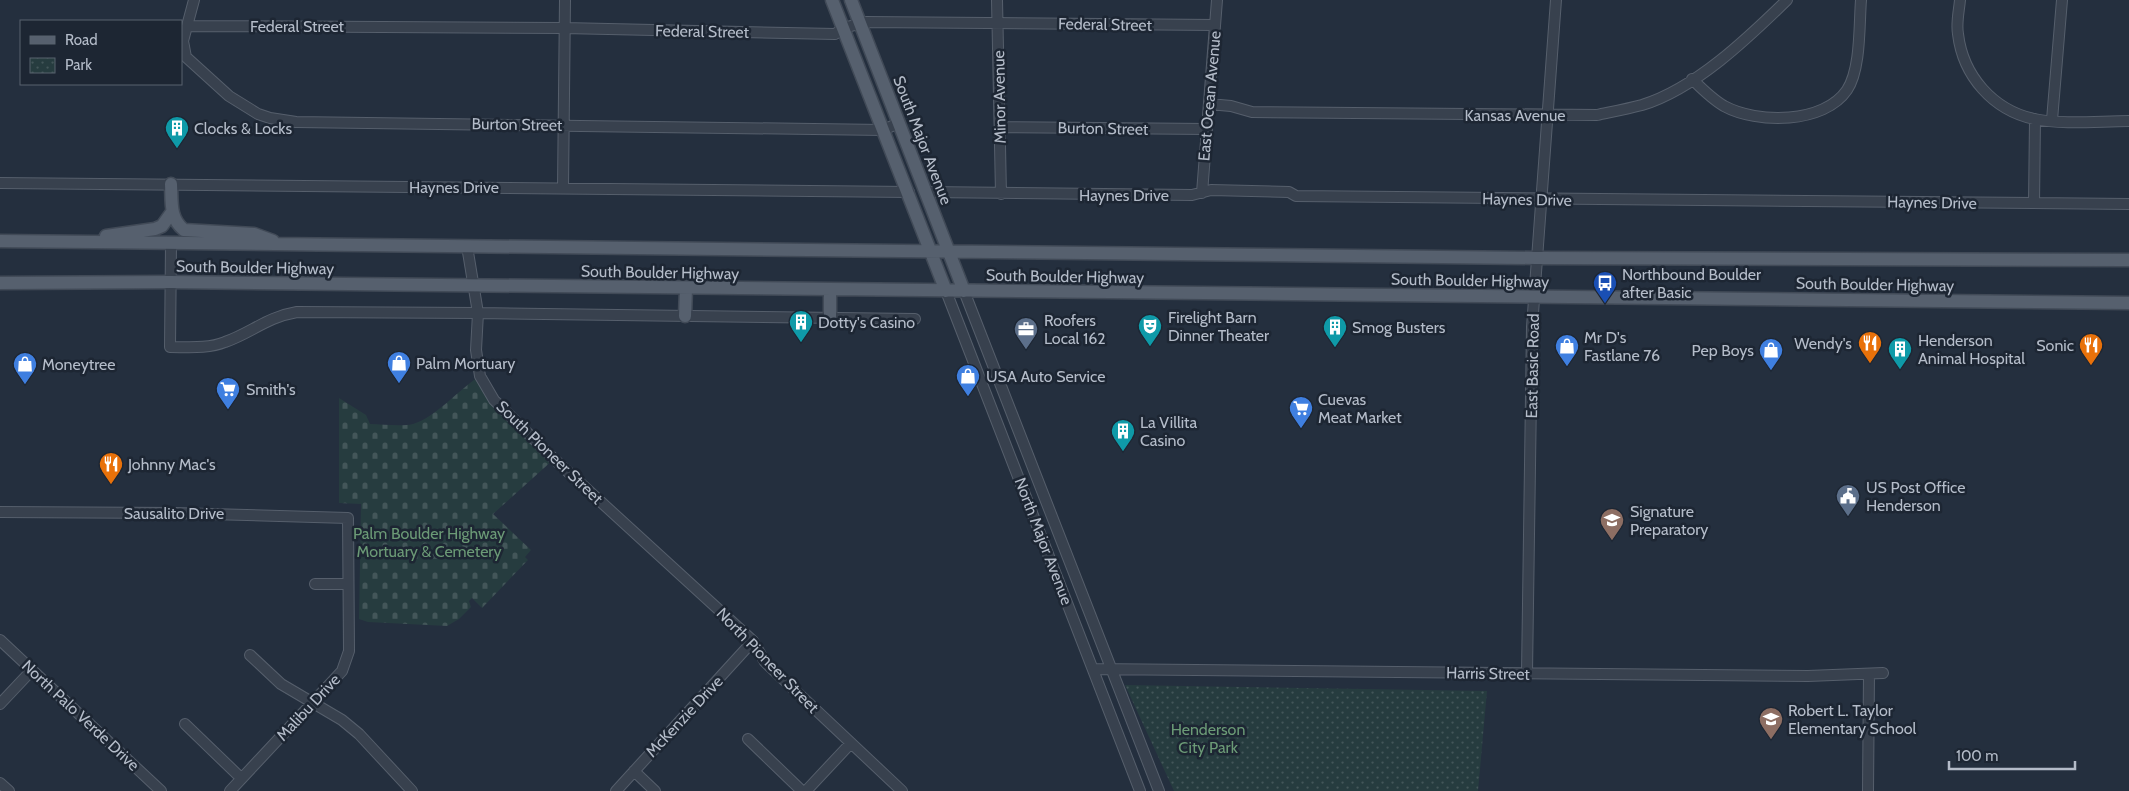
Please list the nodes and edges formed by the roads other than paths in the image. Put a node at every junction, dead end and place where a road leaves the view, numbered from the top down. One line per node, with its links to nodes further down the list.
1 (194, 0): 15 (street, Burton Street)
2 (565, 0): 16 (street)
3 (832, 0): 17 (main road, South Major Avenue)
4 (851, 0): 12 (main road, South Major Avenue)
5 (997, 0): 13 (street, Minor Avenue)
6 (1217, 0): 14 (street, East Ocean Avenue)
7 (1556, 0): 20 (street, East Basic Road)
8 (1787, 0): 18 (street, Kansas Avenue)
9 (1861, 0): 18 (street)
10 (1960, 0): 21 (street)
11 (2062, 0): 22 (street)
12 (860, 23): 13 (street, Federal Street); 17 (street, Federal Street); 24 (main road, South Major Avenue)
13 (997, 23): 14 (street, Federal Street); 26 (street, Minor Avenue)
14 (1215, 25): 19 (street, East Ocean Avenue)
15 (187, 26): 16 (street, Federal Street); 25 (street, Burton Street)
16 (564, 28): 17 (street, Federal Street); 25 (street)
17 (844, 28): 28 (main road, South Major Avenue)
18 (1692, 79): 20 (street, Kansas Avenue)
19 (1209, 104): 20 (street, Kansas Avenue); 27 (street, East Ocean Avenue)
20 (1547, 115): 36 (street, East Basic Road)
21 (2035, 119): 22 (street); 37 (street)
22 (2052, 120): 23 (street)
23 (2129, 121)
24 (899, 124): 28 (street, Burton Street); 33 (main road, South Major Avenue)
25 (564, 125): 28 (street, Burton Street); 31 (street)
26 (1000, 127): 27 (street, Burton Street); 35 (street, Minor Avenue)
27 (1207, 129): 34 (street, East Ocean Avenue)
28 (883, 130): 32 (main road, South Major Avenue)
29 (0, 183): 30 (street, Haynes Drive)
30 (171, 184): 31 (street, Haynes Drive); 39 (main road)
31 (563, 188): 32 (street, Haynes Drive)
32 (909, 192): 45 (main road, South Major Avenue)
33 (927, 192): 35 (street, Haynes Drive); 46 (main road, South Major Avenue)
34 (1202, 193): 35 (street, Haynes Drive); 36 (street, Haynes Drive)
35 (1001, 194)
36 (1540, 199): 37 (street, Haynes Drive); 47 (street, East Basic Road)
37 (2034, 203): 38 (street, Haynes Drive)
38 (2129, 204)
39 (172, 212): 41 (main road); 43 (main road)
40 (0, 241): 41 (main road, South Boulder Highway)
41 (72, 242): 42 (main road, South Boulder Highway)
42 (171, 244): 43 (main road, South Boulder Highway); 49 (street)
43 (283, 245): 44 (main road, South Boulder Highway)
44 (467, 246): 45 (main road, South Boulder Highway); 51 (street, South Pioneer Street)
45 (929, 251): 46 (main road, South Boulder Highway); 54 (main road, South Major Avenue)
46 (948, 251): 47 (main road, South Boulder Highway); 55 (main road, South Major Avenue)
47 (1536, 258): 48 (main road, South Boulder Highway); 56 (street, East Basic Road)
48 (2129, 260)
49 (170, 282): 50 (main road, South Boulder Highway); 51 (main road, South Boulder Highway); 58 (street)
50 (0, 283)
51 (473, 286): 52 (main road, South Boulder Highway); 58 (street, South Pioneer Street)
52 (686, 288): 53 (main road, South Boulder Highway); 59 (main road)
53 (830, 290): 54 (main road, South Boulder Highway); 60 (main road)
54 (946, 291): 55 (main road, South Boulder Highway); 63 (street, North Major Avenue)
55 (964, 291): 56 (main road, South Boulder Highway); 62 (street, North Major Avenue)
56 (1534, 297): 57 (main road, South Boulder Highway); 77 (street, East Basic Road)
57 (2129, 302)
58 (478, 312): 59 (street); 66 (street, South Pioneer Street)
59 (685, 316): 60 (street)
60 (830, 318): 61 (street)
61 (915, 319)
62 (1044, 494): 63 (street); 69 (street, North Major Avenue)
63 (1027, 499): 70 (street, North Major Avenue)
64 (0, 512): 65 (street, Sausalito Drive)
65 (348, 518): 68 (street, Malibu Drive)
66 (633, 530): 72 (street, North Pioneer Street)
67 (315, 584): 68 (street)
68 (348, 584): 81 (street, Malibu Drive)
69 (1080, 588): 70 (street); 75 (street, North Major Avenue)
70 (1064, 594): 74 (street, North Major Avenue)
71 (0, 640): 76 (street, North Palo Verde Drive)
72 (753, 641): 84 (street, North Pioneer Street); 88 (street, McKenzie Drive)
73 (250, 655): 81 (street)
74 (1093, 669): 75 (street, Harris Street); 86 (street, North Major Avenue)
75 (1112, 669): 77 (street, Harris Street); 85 (street, North Major Avenue)
76 (32, 670): 80 (street); 93 (street, North Palo Verde Drive)
77 (1527, 673): 78 (street, Harris Street)
78 (1869, 674): 79 (street, Harris Street); 103 (street)
79 (1883, 674)
80 (0, 704)
81 (313, 704): 90 (street, Malibu Drive); 95 (street)
82 (185, 724): 90 (street)
83 (748, 739): 98 (street)
84 (852, 743): 99 (street); 100 (street, North Pioneer Street)
85 (1144, 752): 86 (street); 87 (street, North Major Avenue)
86 (1128, 759): 89 (street, North Major Avenue)
87 (1149, 765): 89 (street); 102 (street, North Major Avenue)
88 (634, 771): 96 (street, McKenzie Drive); 97 (street)
89 (1133, 771): 101 (street, North Major Avenue)
90 (241, 778): 94 (street, Malibu Drive)
91 (0, 783): 92 (street)
92 (9, 791)
93 (161, 791)
94 (230, 791)
95 (412, 791)
96 (616, 791)
97 (655, 791)
98 (802, 791)
99 (806, 791)
100 (902, 791)
101 (1140, 791)
102 (1159, 791)
103 (1868, 791)

